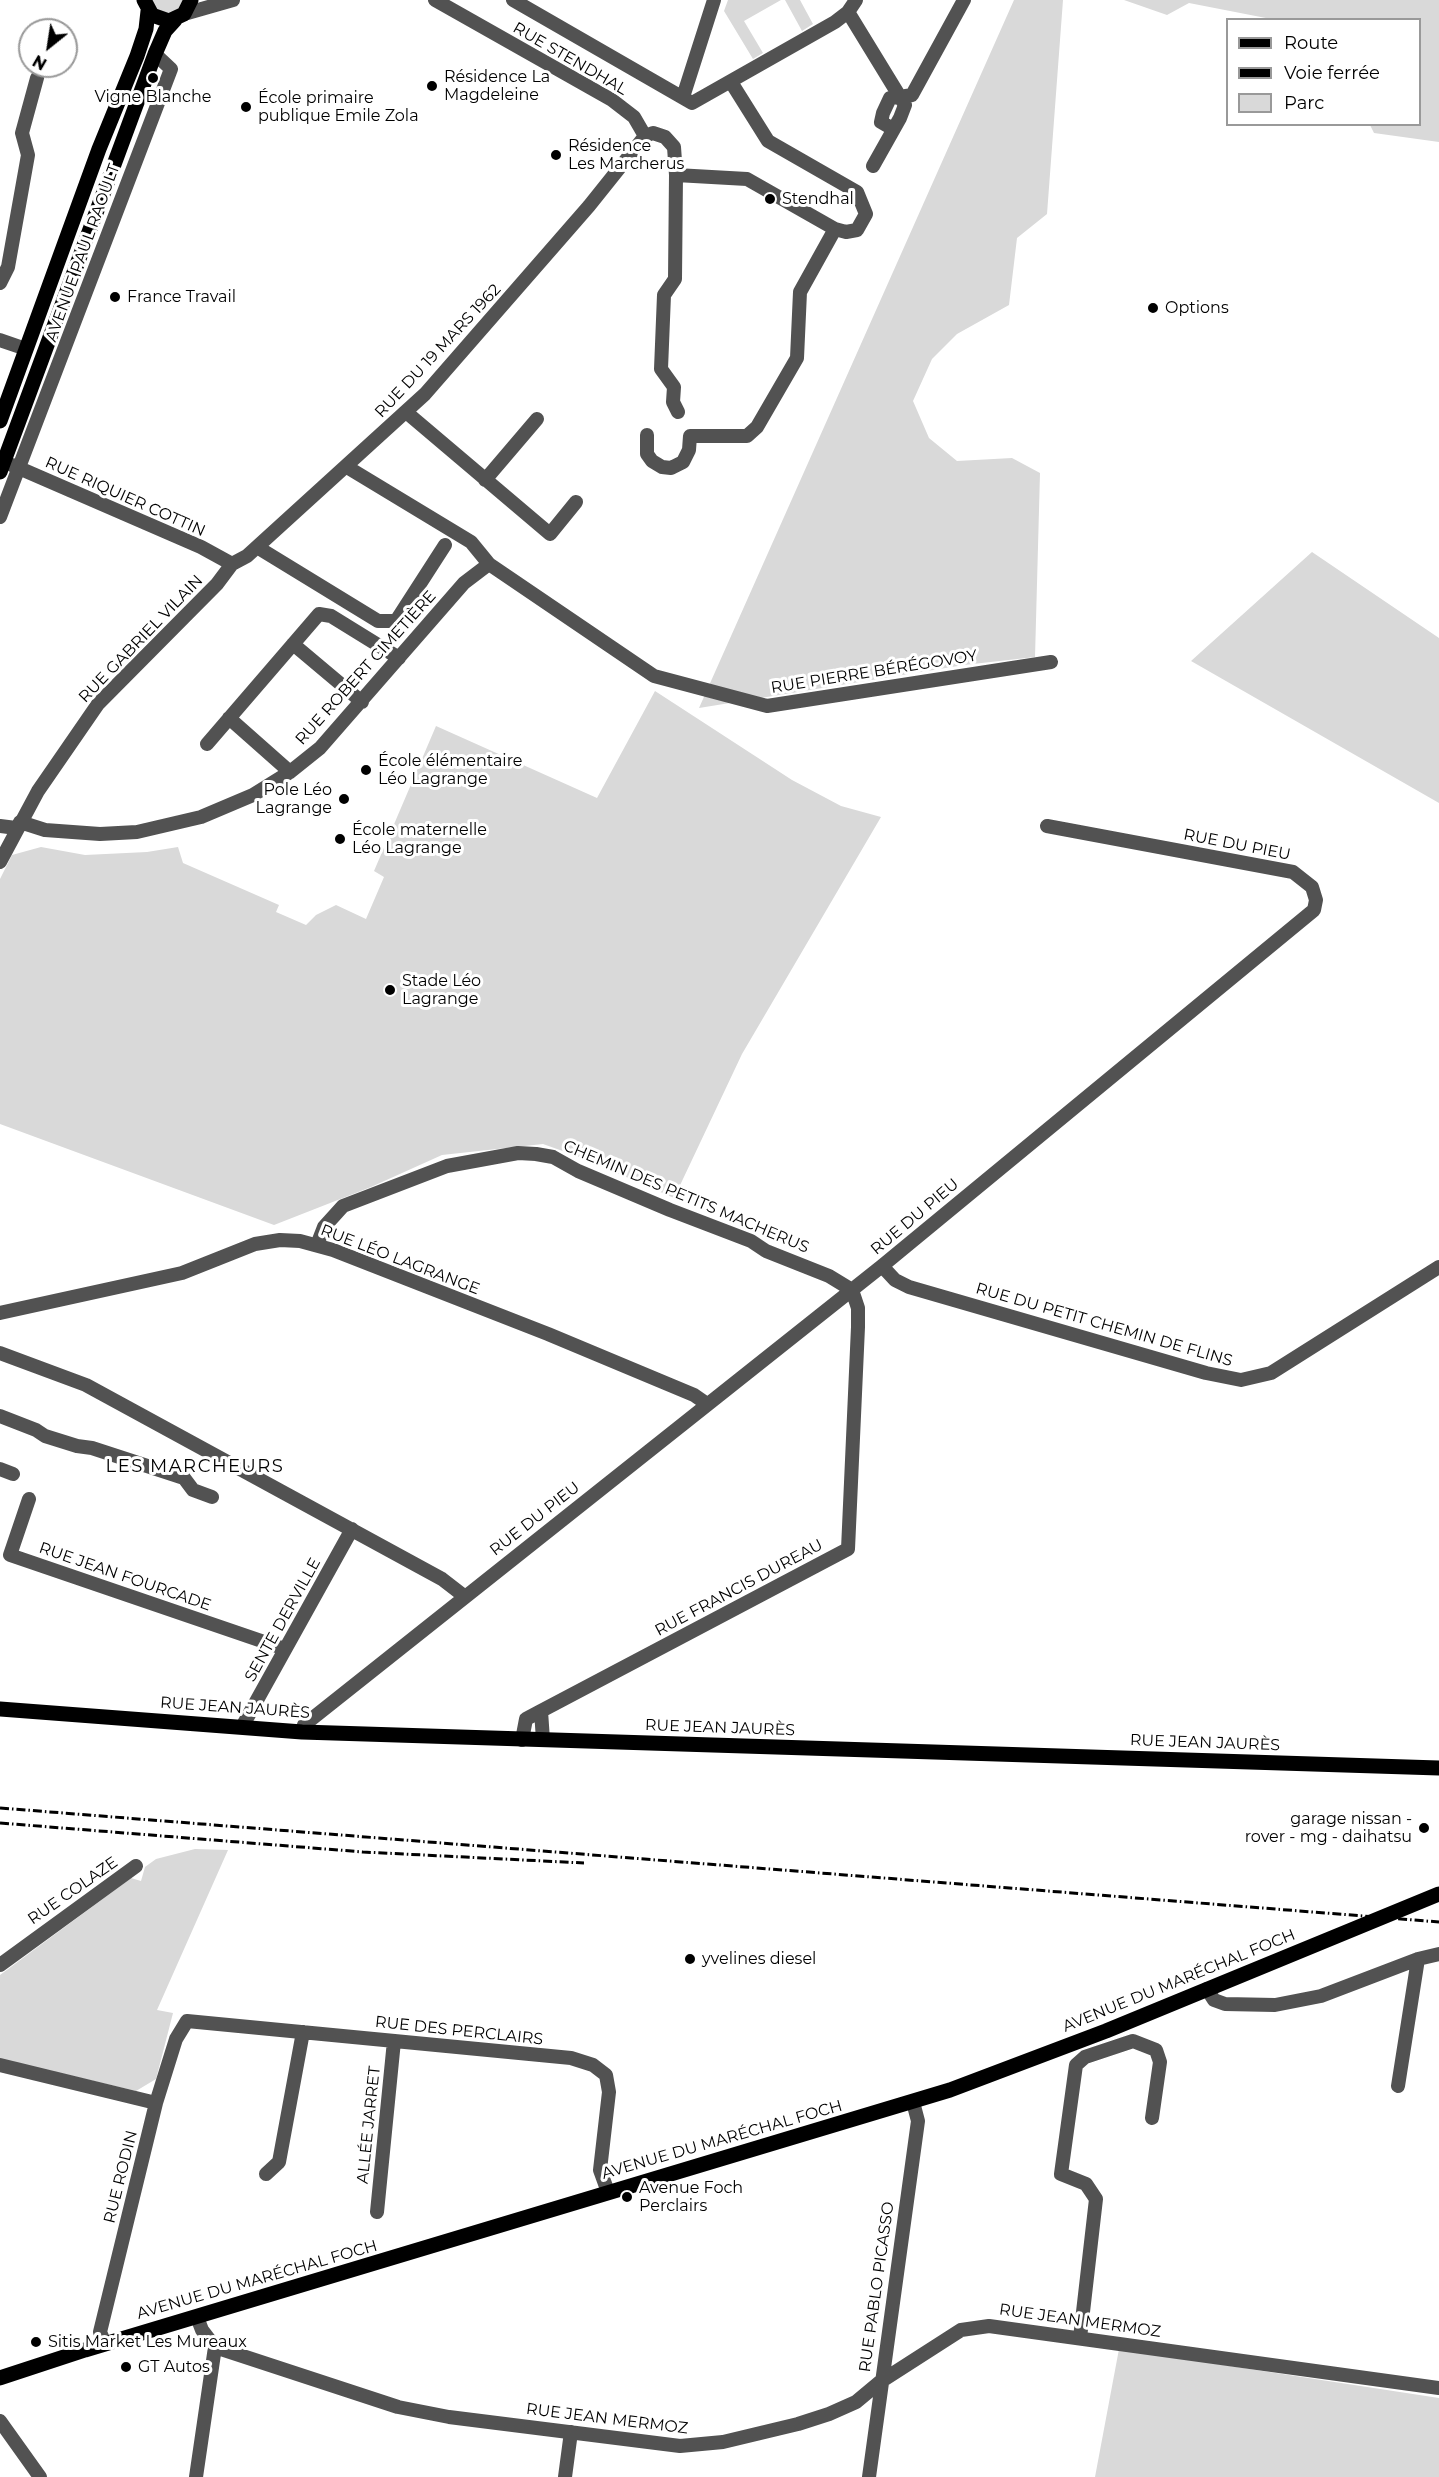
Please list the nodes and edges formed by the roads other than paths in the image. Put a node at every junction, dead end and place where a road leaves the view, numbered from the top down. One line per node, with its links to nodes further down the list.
1 (232, 0): 8 (street)
2 (435, 0): 15 (street, RUE STENDHAL)
3 (513, 0): 13 (street, RUE STENDHAL)
4 (714, 0): 13 (street)
5 (856, 0): 9 (street)
6 (958, 2): 14 (street)
7 (146, 5): 8 (main road); 22 (main road)
8 (183, 11): 10 (main road)
9 (849, 12): 12 (street); 14 (street)
10 (155, 54): 21 (main road); 31 (street, AVENUE PAUL RAOULT)
11 (37, 78): 19 (street)
12 (731, 82): 13 (street); 18 (street)
13 (683, 97)
14 (900, 97): 16 (street)
15 (645, 136): 17 (street); 24 (street, RUE DU 19 MARS 1962)
16 (873, 166)
17 (676, 175): 18 (street); 25 (street)
18 (835, 229): 28 (street)
19 (0, 283)
20 (0, 340): 22 (street)
21 (46, 345): 22 (main road); 23 (main road)
22 (26, 349): 23 (main road); 27 (main road)
23 (37, 370): 29 (main road)
24 (406, 412): 30 (street, RUE DU 19 MARS 1962); 32 (street)
25 (678, 412)
26 (537, 419): 32 (street)
27 (0, 421)
28 (647, 435)
29 (1, 462): 31 (street, RUE RIQUIER COTTIN)
30 (348, 468): 36 (street, RUE DU 19 MARS 1962); 38 (street, RUE PIERRE BÉRÉGOVOY)
31 (20, 469): 34 (street); 37 (street, RUE RIQUIER COTTIN)
32 (485, 480): 33 (street)
33 (576, 502)
34 (0, 517)
35 (445, 545): 36 (street)
36 (257, 548): 37 (street, RUE DU 19 MARS 1962)
37 (232, 564): 46 (street, RUE GABRIEL VILAIN)
38 (489, 564): 40 (street, RUE ROBERT CIMETIÈRE); 41 (street, RUE PIERRE BÉRÉGOVOY)
39 (293, 645): 40 (street); 42 (street); 43 (street)
40 (399, 658): 42 (street, RUE ROBERT CIMETIÈRE)
41 (1051, 662)
42 (362, 702): 45 (street, RUE ROBERT CIMETIÈRE)
43 (229, 718): 44 (street); 45 (street)
44 (207, 744)
45 (290, 772): 46 (street, RUE ROBERT CIMETIÈRE)
46 (18, 825): 47 (street, RUE ROBERT CIMETIÈRE); 49 (street, RUE GABRIEL VILAIN)
47 (0, 826)
48 (1047, 826): 51 (street, RUE DU PIEU)
49 (0, 861)
50 (317, 1245): 53 (street, CHEMIN DES PETITS MACHERUS); 54 (street, RUE LÉO LAGRANGE); 56 (street, RUE LÉO LAGRANGE)
51 (882, 1266): 52 (street, RUE DU PETIT CHEMIN DE FLINS); 53 (street, RUE DU PIEU)
52 (1439, 1267)
53 (852, 1290): 56 (street, RUE DU PIEU); 64 (street, RUE FRANCIS DUREAU)
54 (0, 1313)
55 (0, 1353): 60 (street)
56 (707, 1404): 61 (street, RUE DU PIEU)
57 (0, 1416): 58 (street)
58 (212, 1497)
59 (28, 1499): 62 (street, RUE JEAN FOURCADE)
60 (352, 1529): 61 (street); 62 (street, SENTE DERVILLE)
61 (464, 1596): 66 (street, RUE DU PIEU)
62 (285, 1649): 65 (street, SENTE DERVILLE)
63 (0, 1709): 65 (main road, RUE JEAN JAURÈS)
64 (541, 1711): 67 (street, RUE FRANCIS DUREAU); 68 (street)
65 (242, 1727): 66 (main road, RUE JEAN JAURÈS)
66 (302, 1732): 67 (main road, RUE JEAN JAURÈS)
67 (522, 1740): 68 (main road, RUE JEAN JAURÈS)
68 (543, 1740): 69 (main road, RUE JEAN JAURÈS)
69 (1439, 1768)
70 (136, 1866): 74 (street, RUE COLAZE)
71 (1436, 1895): 75 (main road, AVENUE DU MARÉCHAL FOCH)
72 (1439, 1954): 73 (street)
73 (1418, 1959): 75 (street); 80 (street)
74 (0, 1965)
75 (1207, 1989): 81 (main road, AVENUE DU MARÉCHAL FOCH)
76 (187, 2021): 77 (street, RUE DES PERCLAIRS); 82 (street, RUE RODIN)
77 (303, 2032): 78 (street, RUE DES PERCLAIRS); 84 (street)
78 (394, 2041): 85 (street, RUE DES PERCLAIRS); 86 (street, ALLÉE JARRET)
79 (0, 2066): 82 (street)
80 (1398, 2086)
81 (913, 2102): 85 (main road, AVENUE DU MARÉCHAL FOCH); 92 (street, RUE PABLO PICASSO)
82 (156, 2103): 89 (street, RUE RODIN)
83 (1152, 2118): 88 (street)
84 (266, 2174)
85 (608, 2192): 87 (main road, AVENUE DU MARÉCHAL FOCH)
86 (377, 2212)
87 (197, 2317): 89 (main road, AVENUE DU MARÉCHAL FOCH); 90 (street)
88 (1080, 2338): 92 (street, RUE JEAN MERMOZ); 93 (street, RUE JEAN MERMOZ)
89 (105, 2344): 91 (main road, AVENUE DU MARÉCHAL FOCH)
90 (215, 2347): 95 (street, RUE JEAN MERMOZ); 97 (street)
91 (0, 2378)
92 (880, 2382): 95 (street, RUE JEAN MERMOZ); 99 (street, RUE PABLO PICASSO)
93 (1439, 2388)
94 (0, 2421): 96 (street)
95 (571, 2432): 98 (street)
96 (40, 2477)
97 (196, 2477)
98 (565, 2477)
99 (869, 2477)

